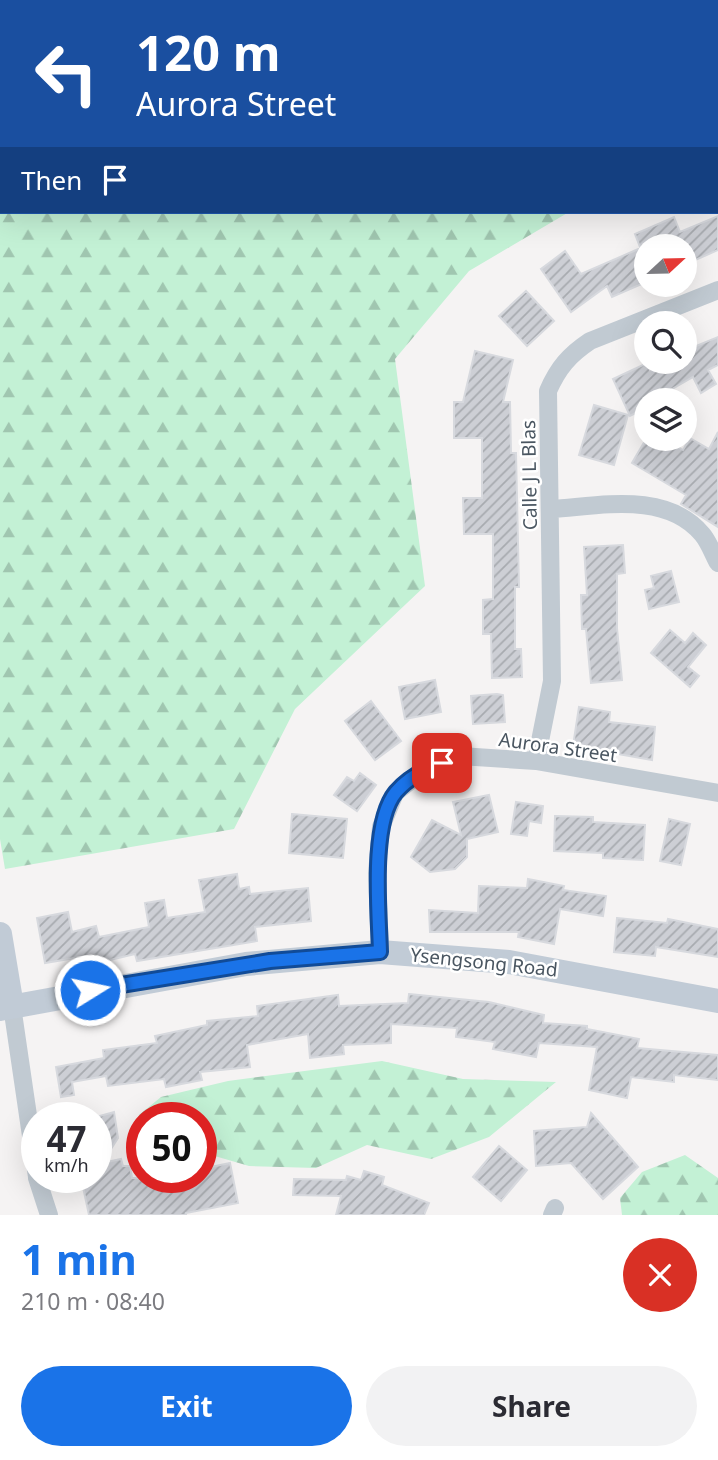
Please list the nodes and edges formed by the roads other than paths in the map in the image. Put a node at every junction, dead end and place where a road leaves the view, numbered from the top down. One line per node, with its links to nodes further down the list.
1 (718, 290): 2 (street, Calle J L Blas)
2 (552, 509): 3 (street); 4 (street, Calle J L Blas)
3 (718, 563)
4 (536, 761): 5 (street, Aurora Street); 7 (street, Aurora Street)
5 (718, 793)
6 (0, 934): 9 (main road)
7 (380, 952): 8 (main road, Ysengsong Road); 9 (main road, Ysengsong Road)
8 (718, 1001)
9 (6, 1007): 10 (street)
10 (23, 1102)
11 (42, 1193): 12 (street)
12 (49, 1215)

